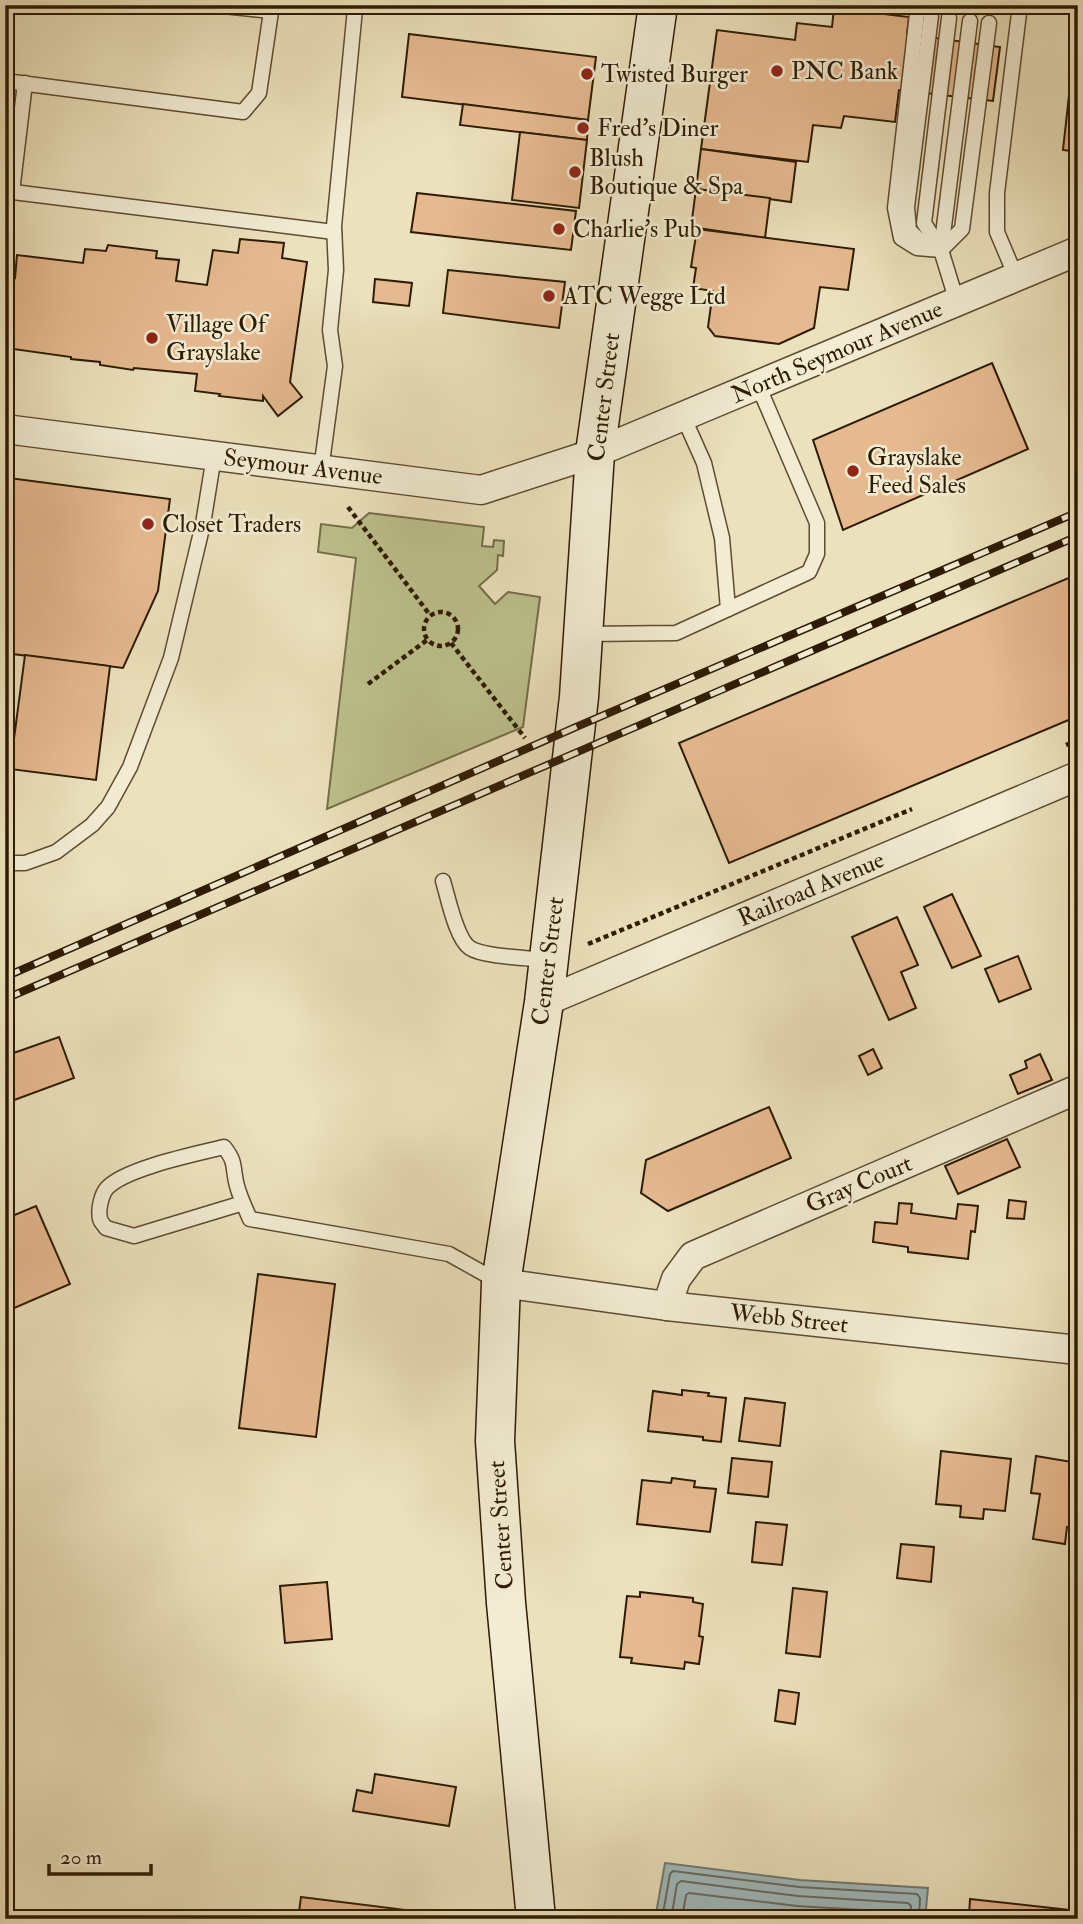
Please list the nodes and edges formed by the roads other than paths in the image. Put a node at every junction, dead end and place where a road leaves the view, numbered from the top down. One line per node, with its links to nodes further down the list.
1 (214, 5): 5 (lane)
2 (357, 5): 13 (lane)
3 (657, 5): 21 (street, Center Street)
4 (1020, 5): 16 (lane)
5 (271, 8): 11 (lane)
6 (924, 15): 14 (lane)
7 (949, 18): 14 (lane)
8 (970, 21): 14 (lane)
9 (989, 23): 14 (lane)
10 (5, 81): 11 (lane)
11 (25, 83): 12 (lane)
12 (9, 192): 13 (lane)
13 (334, 232): 23 (lane)
14 (941, 250): 17 (lane)
15 (1078, 251): 16 (street, North Seymour Avenue)
16 (1017, 277): 17 (street, North Seymour Avenue)
17 (957, 302): 18 (street, North Seymour Avenue)
18 (758, 385): 19 (street, North Seymour Avenue); 24 (lane)
19 (683, 416): 21 (street, North Seymour Avenue); 24 (lane)
20 (5, 429): 22 (street, Seymour Avenue)
21 (596, 453): 23 (street, Seymour Avenue); 25 (street, Center Street)
22 (214, 456): 23 (street, Seymour Avenue); 27 (lane)
23 (321, 470)
24 (728, 610): 25 (lane)
25 (584, 634): 29 (street, Center Street)
26 (1078, 776): 30 (street, Railroad Avenue)
27 (5, 863)
28 (443, 881): 29 (lane)
29 (549, 960): 30 (street, Center Street)
30 (544, 1002): 33 (street, Center Street)
31 (1078, 1089): 34 (street, Gray Court)
32 (243, 1203): 32 (lane); 33 (lane)
33 (500, 1283): 34 (street, Webb Street); 36 (street, Center Street)
34 (667, 1306): 35 (street, Webb Street)
35 (1078, 1350)
36 (536, 1919)

